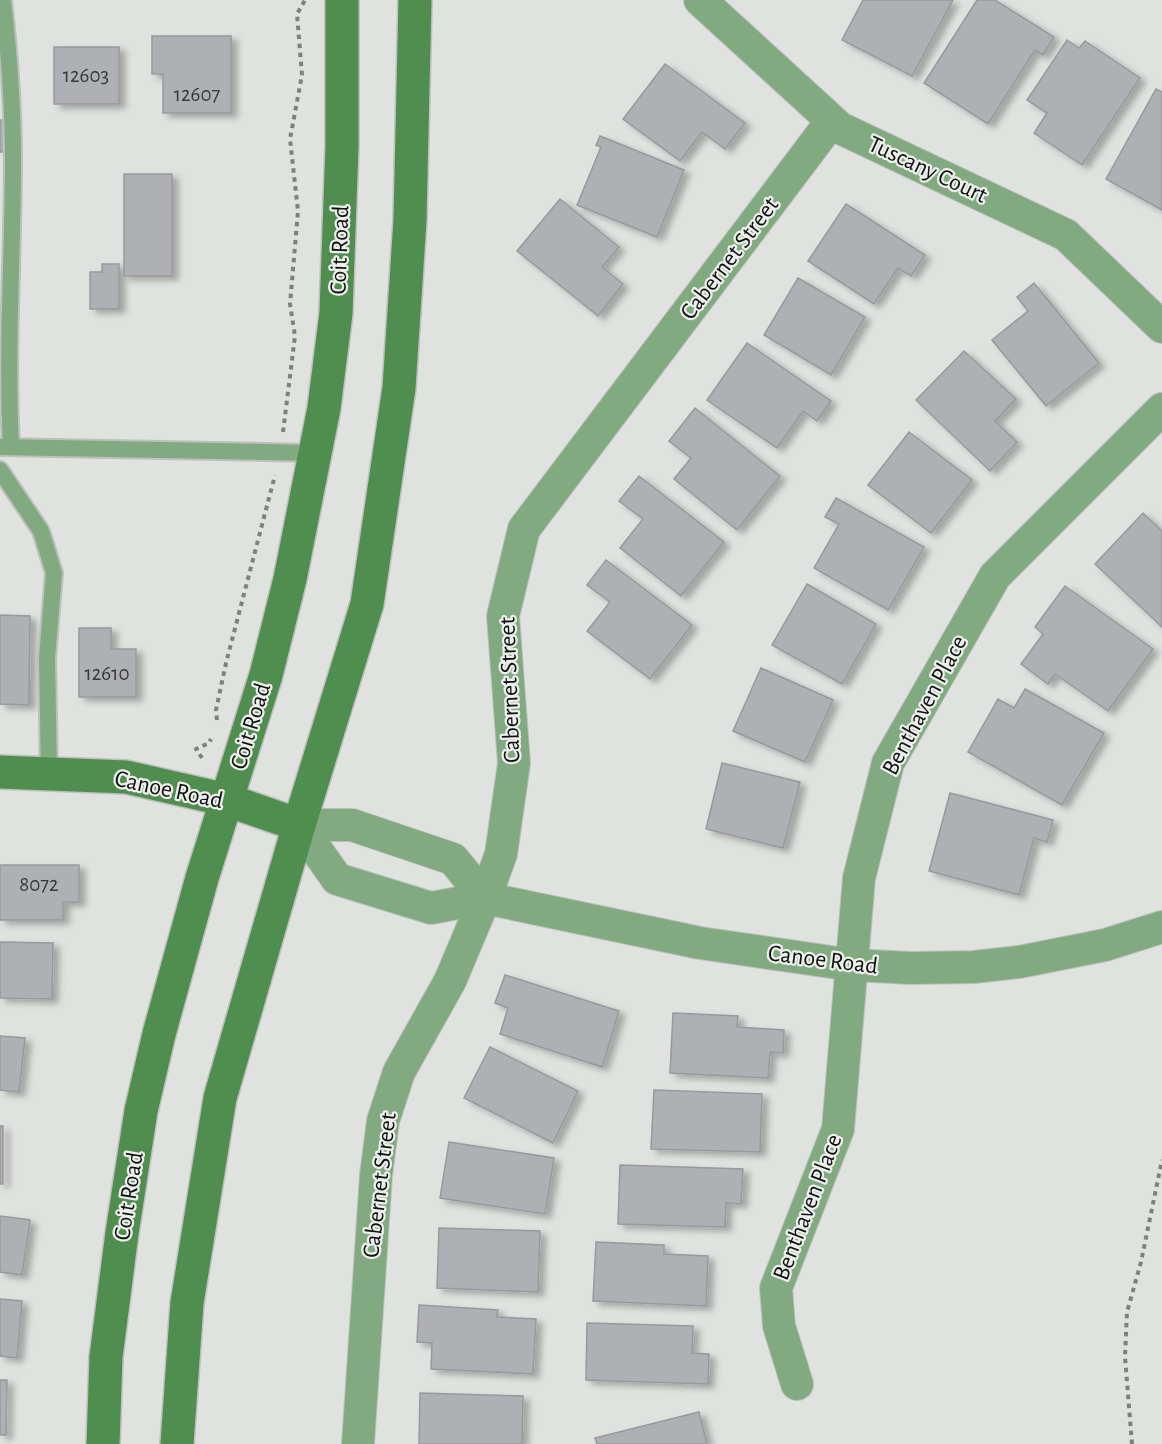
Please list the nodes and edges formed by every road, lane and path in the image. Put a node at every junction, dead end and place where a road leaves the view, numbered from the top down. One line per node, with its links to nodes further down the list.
1 (3, 0): 9 (lane)
2 (305, 0): 10 (path)
3 (342, 0): 11 (main road, Coit Road)
4 (415, 0): 19 (main road)
5 (700, 0): 6 (street, Tuscany Court)
6 (831, 122): 7 (street, Tuscany Court); 20 (street, Cabernet Street)
7 (1162, 327)
8 (1162, 409): 22 (street, Benthaven Place)
9 (6, 447): 10 (lane)
10 (280, 452): 11 (lane); 13 (path)
11 (315, 453): 18 (main road, Coit Road)
12 (0, 470): 17 (lane)
13 (215, 726)
14 (212, 735): 15 (path)
15 (202, 758)
16 (0, 772): 17 (main road, Canoe Road)
17 (49, 774): 18 (main road, Canoe Road)
18 (227, 800): 19 (main road, Canoe Road); 25 (main road, Coit Road)
19 (299, 825): 20 (street, Canoe Road); 20 (street, Canoe Road); 26 (main road)
20 (485, 898): 22 (street, Canoe Road); 27 (street, Cabernet Street)
21 (1162, 927): 22 (street, Canoe Road)
22 (852, 965): 24 (street, Benthaven Place)
23 (1162, 1160): 28 (path)
24 (797, 1384)
25 (103, 1444)
26 (177, 1444)
27 (358, 1444)
28 (1132, 1444)

